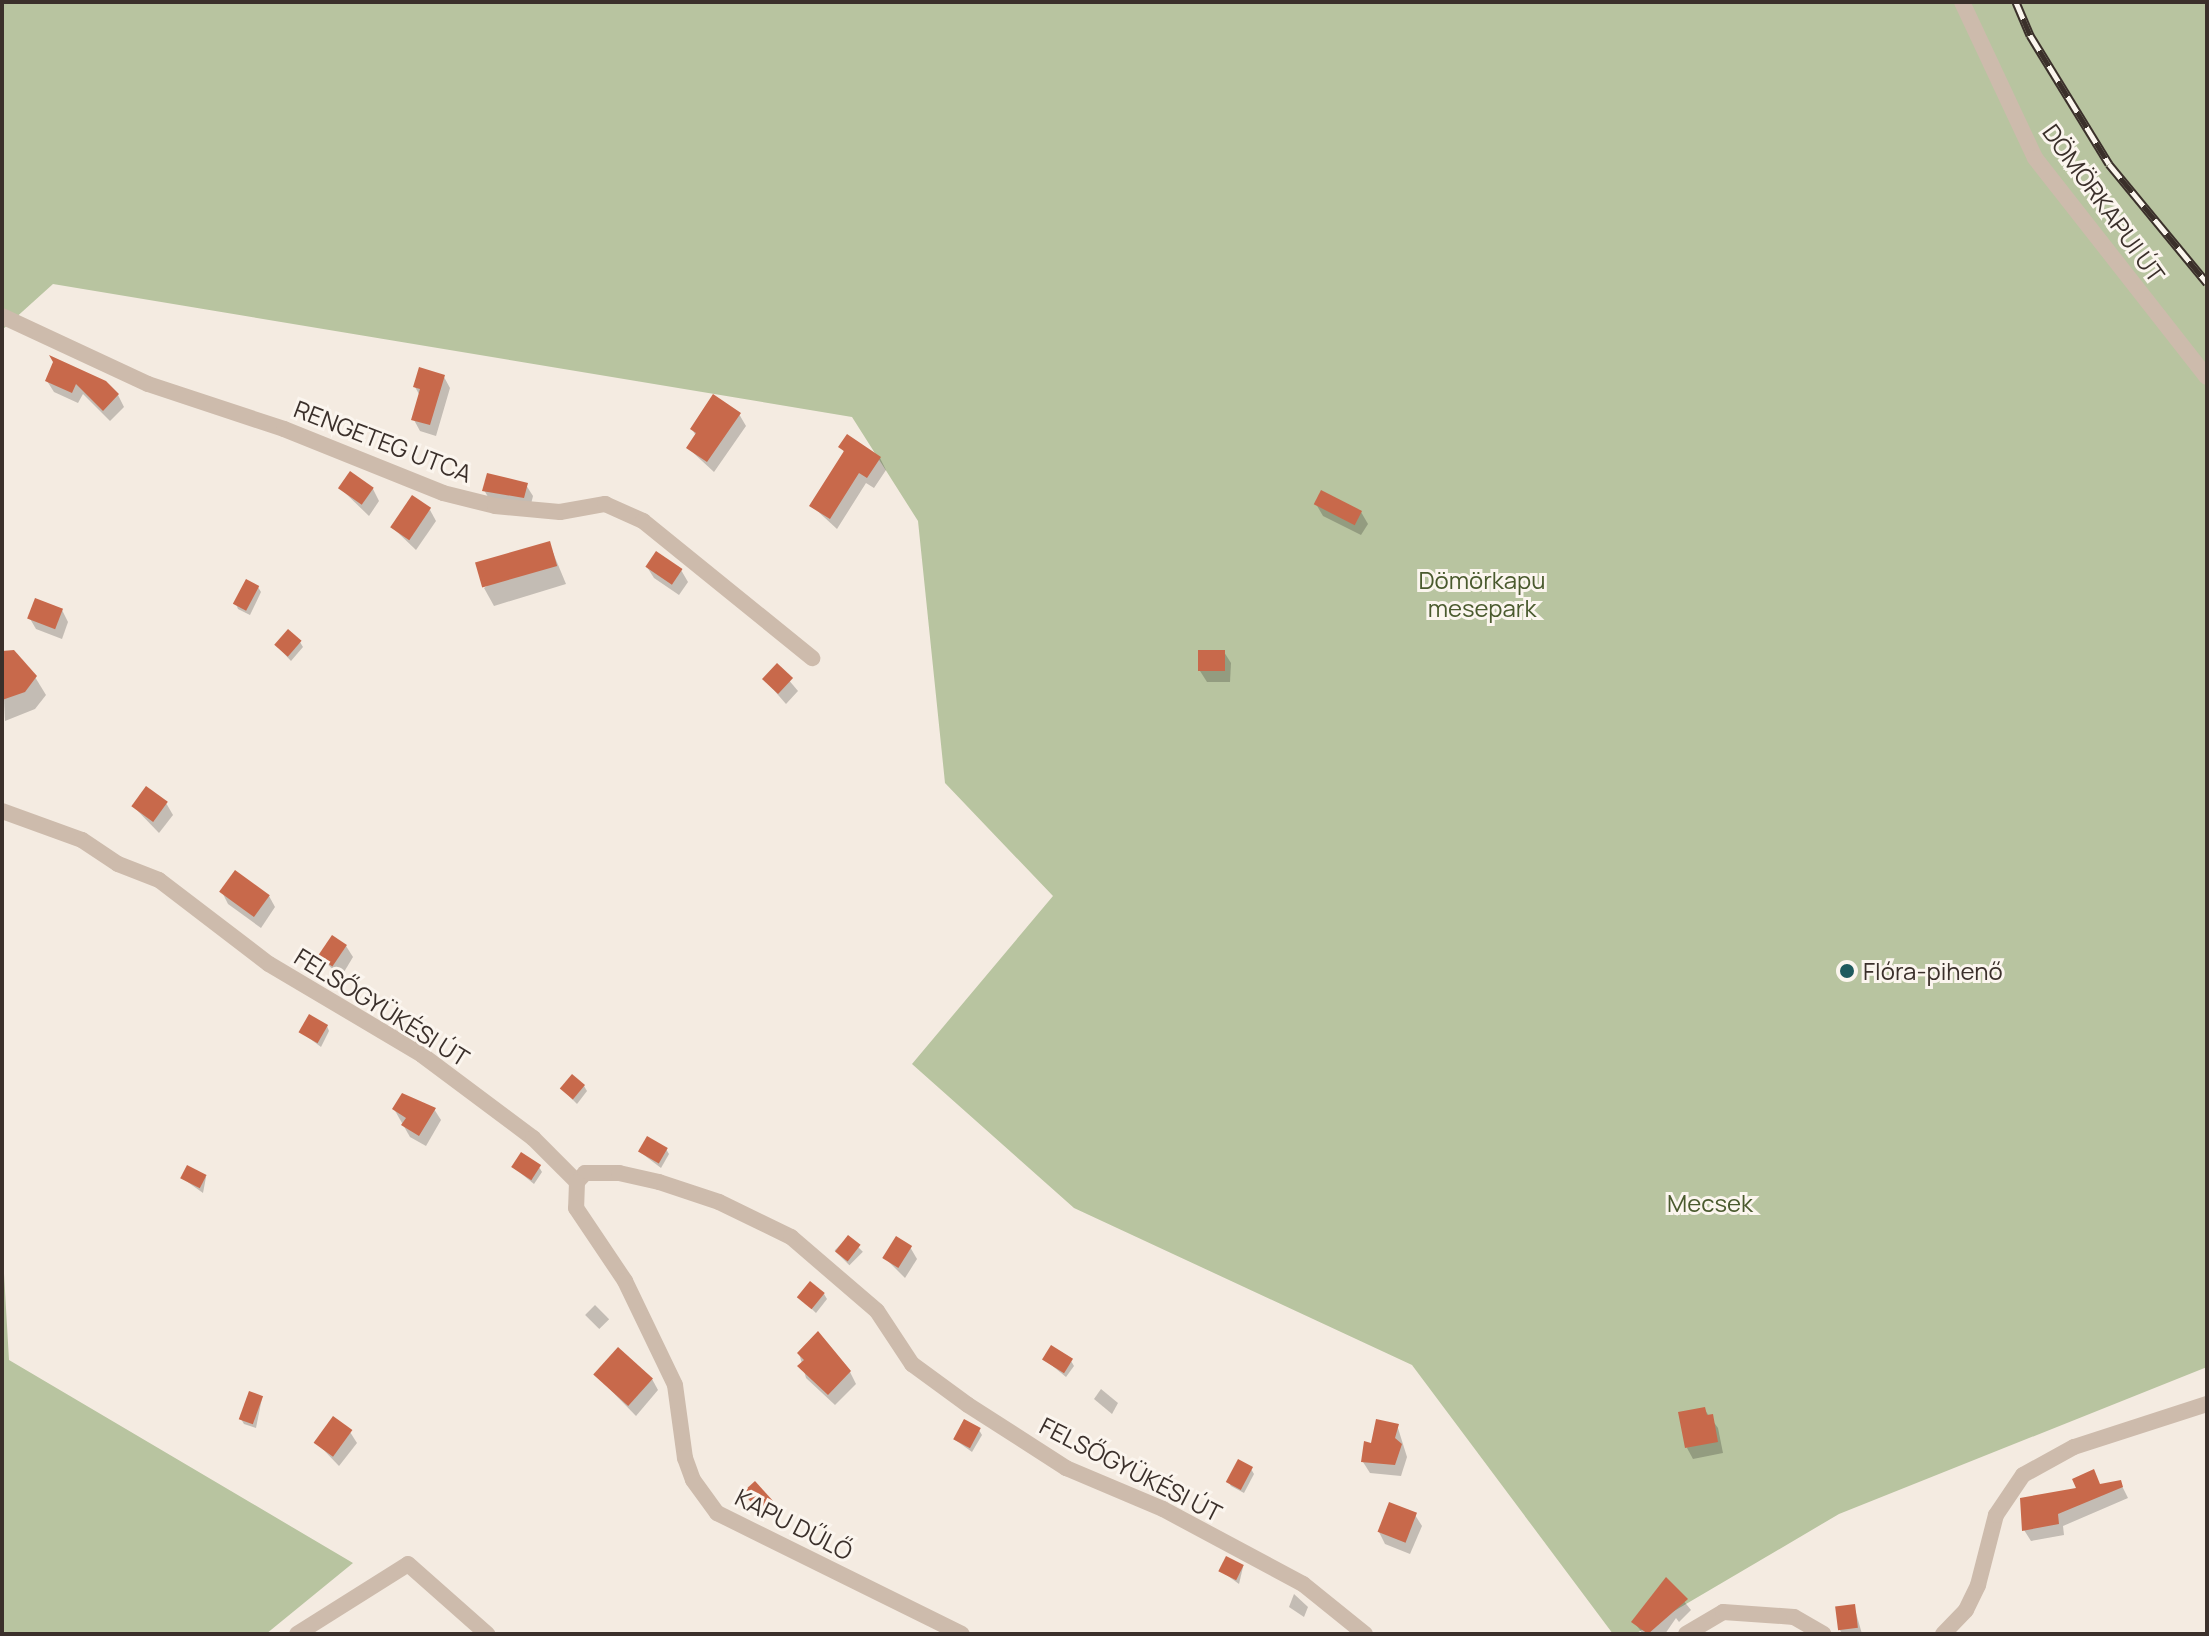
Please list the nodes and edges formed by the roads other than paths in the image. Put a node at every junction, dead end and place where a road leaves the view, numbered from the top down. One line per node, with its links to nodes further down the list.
1 (1962, 2): 3 (street, DÖMÖRKAPUI ÚT)
2 (2, 316): 4 (street, RENGETEG UTCA)
3 (2207, 377)
4 (812, 658)
5 (2, 811): 6 (street, FELSŐGYÜKÉSI ÚT)
6 (577, 1182): 10 (street, KAPU DŰLŐ); 11 (street, FELSŐGYÜKÉSI ÚT)
7 (2207, 1404): 14 (street)
8 (297, 1634): 9 (street)
9 (487, 1634)
10 (962, 1634)
11 (1365, 1634)
12 (1686, 1634): 13 (street)
13 (1823, 1634)
14 (1943, 1634)

